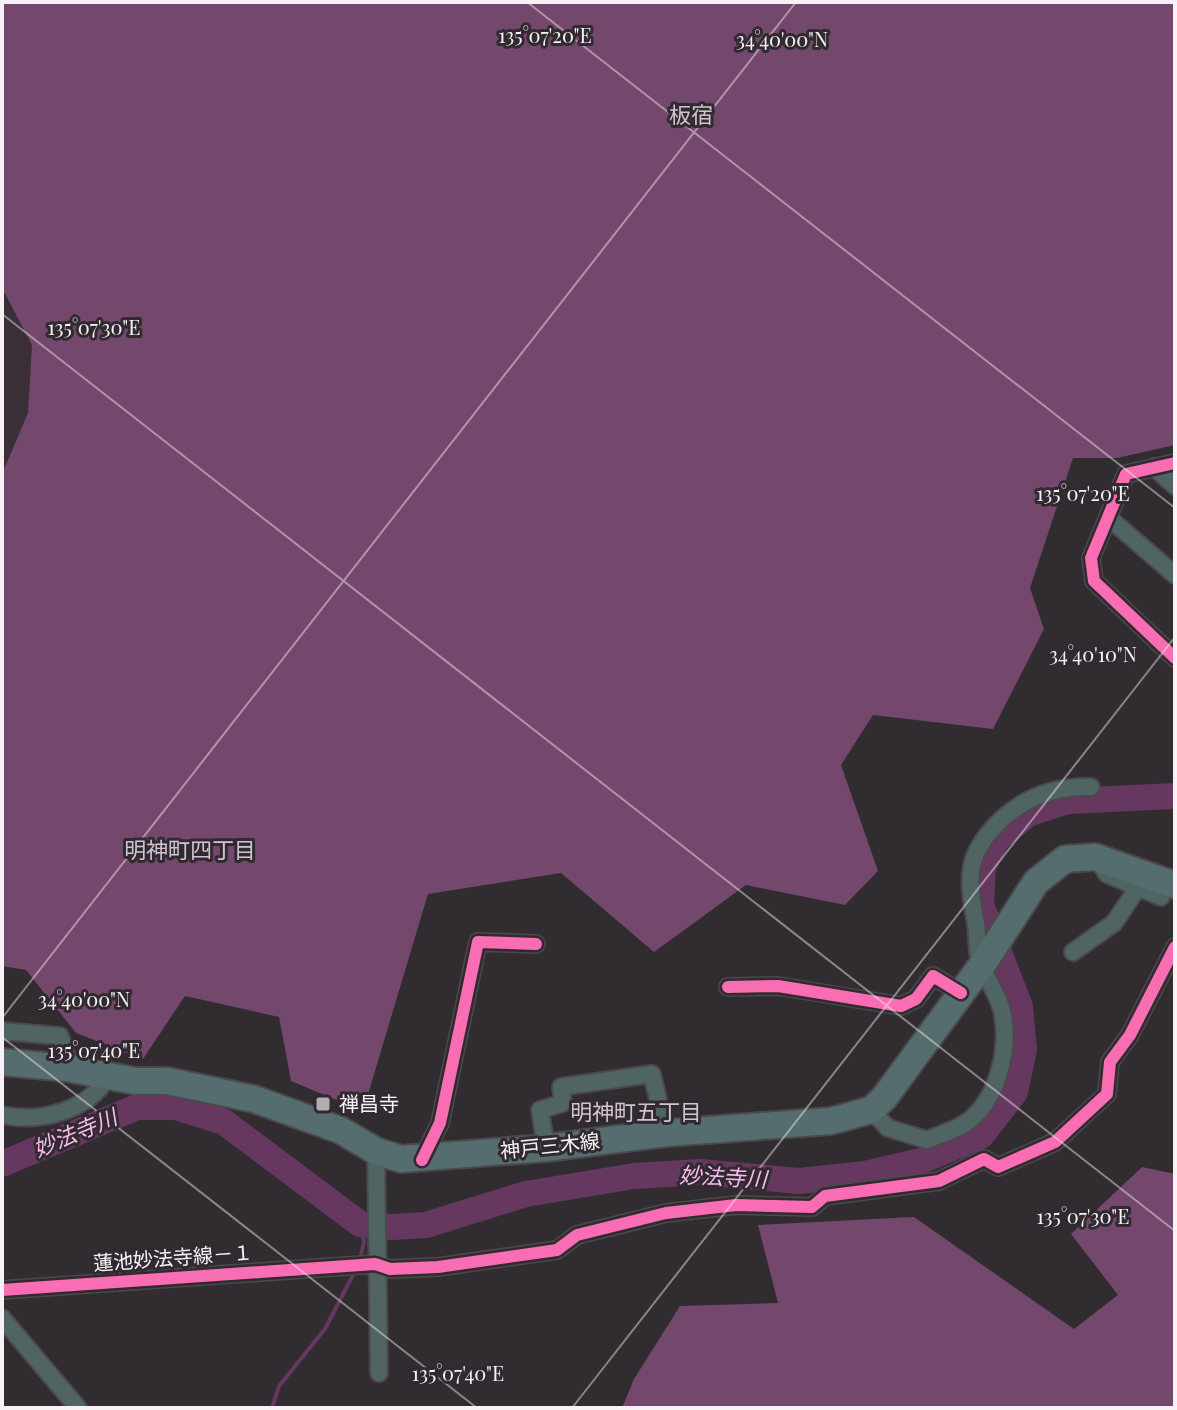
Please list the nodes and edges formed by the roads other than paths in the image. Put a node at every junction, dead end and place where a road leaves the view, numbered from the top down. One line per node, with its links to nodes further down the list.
1 (1175, 463): 2 (street)
2 (1154, 467): 3 (street); 4 (street)
3 (1175, 486)
4 (1109, 518): 5 (street); 6 (street)
5 (1175, 575)
6 (1175, 658)
7 (1091, 787): 14 (street)
8 (1095, 857): 9 (street); 10 (main road); 14 (main road)
9 (1137, 889): 10 (street); 13 (street)
10 (1168, 891)
11 (536, 944): 26 (street)
12 (1175, 947): 27 (street, 蓮池妙法寺線－１)
13 (1073, 952)
14 (983, 963): 16 (main road); 21 (street)
15 (728, 987): 16 (street)
16 (961, 993): 21 (main road)
17 (2, 1031): 19 (street)
18 (2, 1062): 19 (main road, 神戸三木線)
19 (71, 1069): 20 (main road, 神戸三木線)
20 (108, 1077): 22 (street); 25 (main road, 神戸三木線)
21 (871, 1110): 23 (main road, 神戸三木線)
22 (2, 1115)
23 (666, 1133): 24 (main road, 神戸三木線); 24 (street)
24 (546, 1148): 26 (main road, 神戸三木線)
25 (376, 1151): 26 (main road, 神戸三木線); 27 (street)
26 (422, 1160)
27 (372, 1264): 28 (street, 蓮池妙法寺線－１); 30 (street)
28 (2, 1290)
29 (2, 1318): 31 (street)
30 (379, 1373)
31 (78, 1408)

